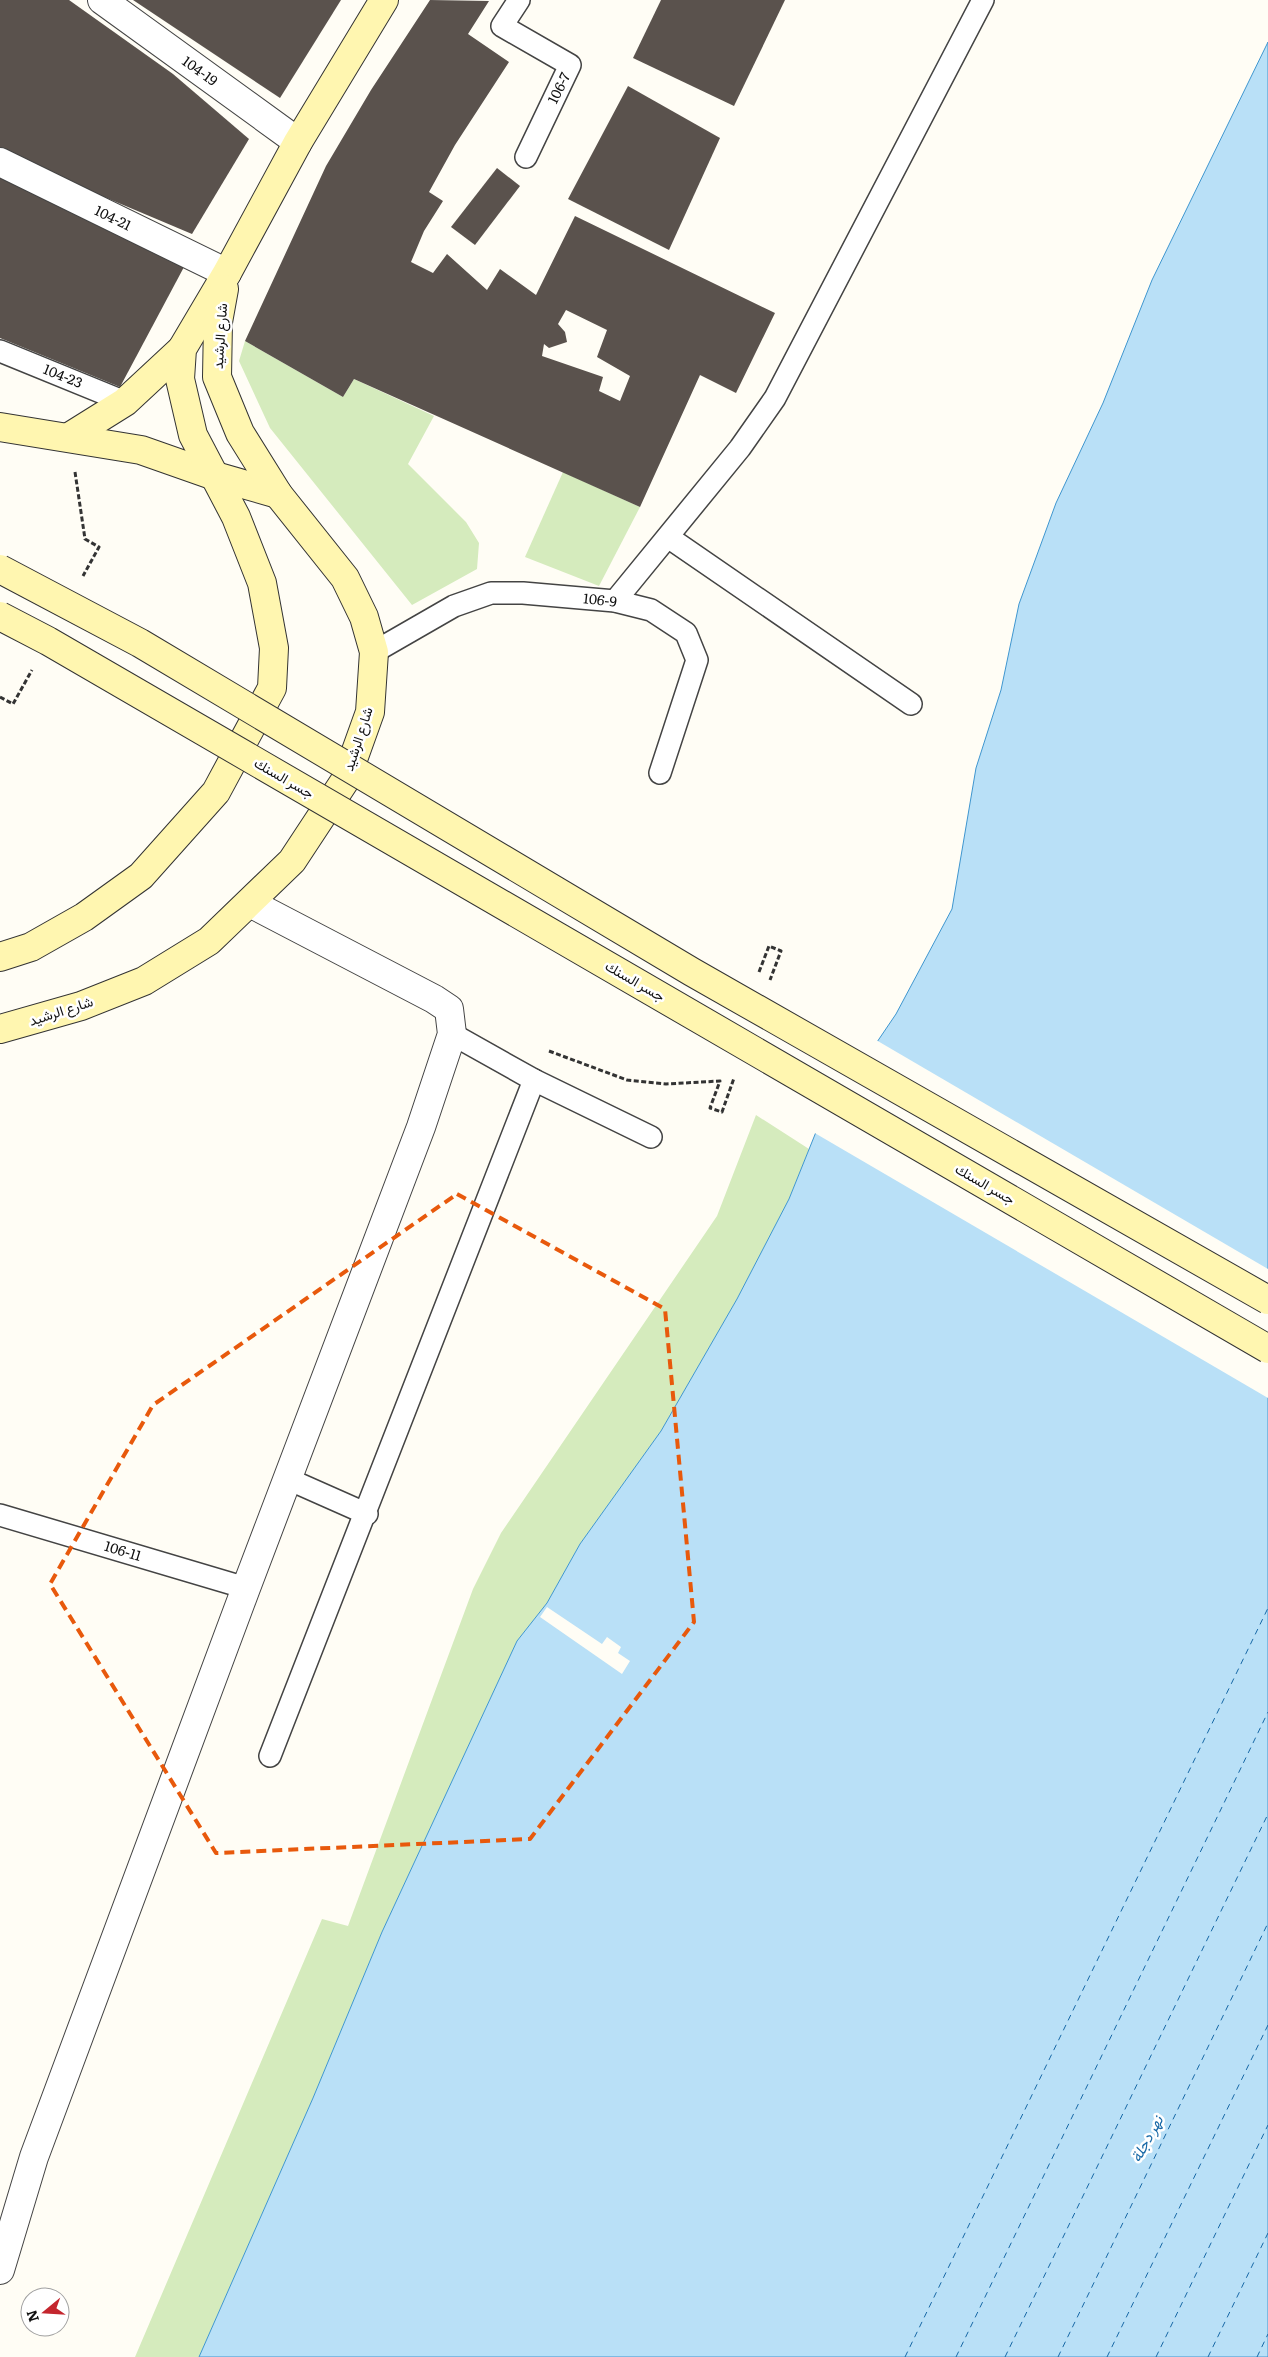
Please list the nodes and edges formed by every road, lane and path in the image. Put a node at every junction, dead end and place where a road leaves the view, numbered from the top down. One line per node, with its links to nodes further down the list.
1 (102, 0): 5 (street, 104-19)
2 (384, 0): 5 (main road, شارع الرشيد)
3 (520, 0): 6 (lane, 106-7)
4 (983, 0): 16 (lane)
5 (298, 142): 8 (main road, شارع الرشيد)
6 (526, 157)
7 (0, 162): 8 (street, 104-21)
8 (226, 273): 9 (main road, شارع الرشيد); 15 (main road, شارع الرشيد)
9 (182, 349): 11 (main road); 14 (main road, شارع الرشيد)
10 (0, 350): 11 (lane, 104-23)
11 (125, 402): 13 (main road)
12 (0, 427): 13 (main road)
13 (69, 437): 14 (main road); 17 (path)
14 (215, 476): 15 (main road); 28 (main road, شارع الرشيد)
15 (278, 494): 21 (main road, شارع الرشيد)
16 (668, 537): 19 (lane); 24 (lane)
17 (99, 547)
18 (0, 569): 36 (main road, bridge)
19 (615, 601): 21 (lane, 106-9); 25 (lane, 106-9)
20 (0, 616): 37 (main road, جسر السنك, bridge)
21 (374, 652): 26 (main road, شارع الرشيد)
22 (0, 697): 23 (path)
23 (13, 704)
24 (911, 704)
25 (660, 773)
26 (250, 903): 30 (main road, شارع الرشيد); 31 (street)
27 (781, 951): 29 (path)
28 (0, 957)
29 (762, 965)
30 (0, 1029)
31 (452, 1034): 33 (lane); 38 (street)
32 (544, 1049): 34 (path)
33 (534, 1080): 35 (lane); 39 (lane)
34 (722, 1112)
35 (651, 1137)
36 (1268, 1300)
37 (1268, 1349)
38 (288, 1479): 39 (lane); 41 (street)
39 (367, 1514): 42 (lane)
40 (0, 1515): 41 (lane, 106-11)
41 (246, 1588): 43 (street)
42 (270, 1756)
43 (0, 2270)

